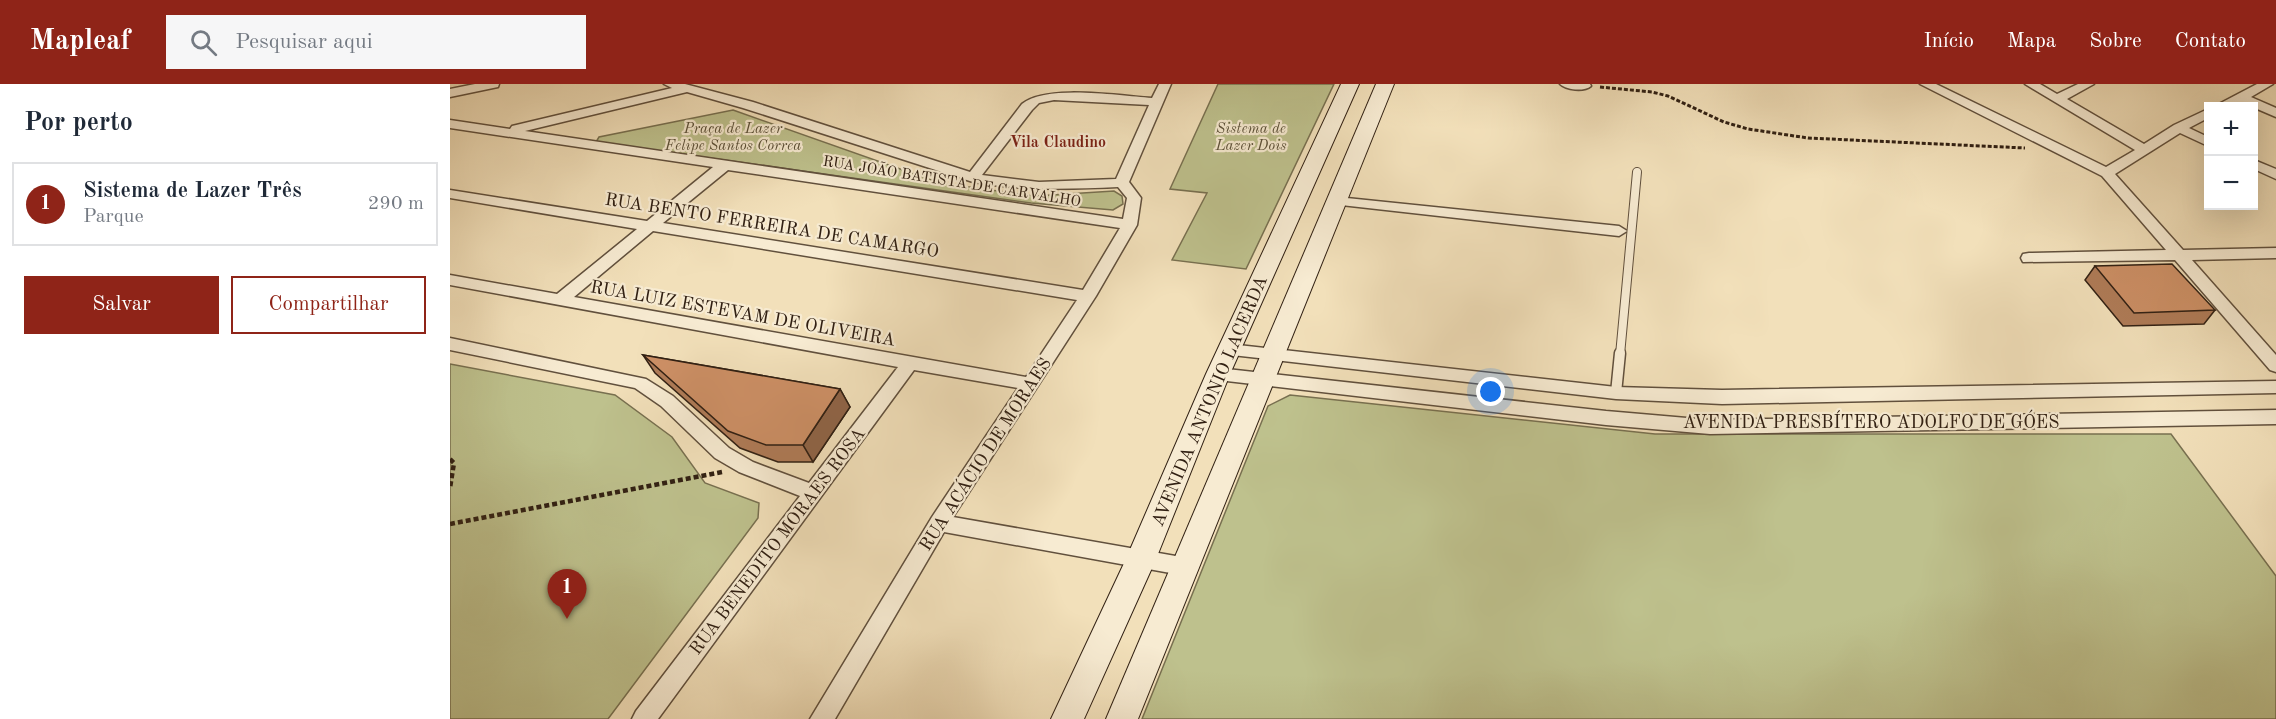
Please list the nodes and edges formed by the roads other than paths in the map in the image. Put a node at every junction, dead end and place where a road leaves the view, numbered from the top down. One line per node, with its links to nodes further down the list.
1 (492, 84): 13 (street)
2 (670, 84): 12 (street)
3 (1165, 84): 16 (street)
4 (1350, 84): 44 (main road, AVENIDA ANTONIO LACERDA)
5 (1385, 84): 33 (main road)
6 (1566, 84): 11 (street)
7 (1926, 84): 28 (street)
8 (2031, 84): 15 (street)
9 (2088, 84): 15 (street)
10 (2267, 84): 14 (street)
11 (1586, 86)
12 (685, 89): 22 (street); 30 (street)
13 (450, 93)
14 (2241, 97): 17 (street); 18 (street)
15 (2058, 99): 24 (street)
16 (1157, 102): 30 (street); 31 (street)
17 (2230, 102)
18 (2276, 113)
19 (2204, 116): 21 (street)
20 (450, 124): 22 (street, RUA JOÃO BATISTA DE CARVALHO)
21 (2180, 128): 23 (street); 24 (street)
22 (506, 132): 25 (street, RUA JOÃO BATISTA DE CARVALHO)
23 (2204, 140)
24 (2145, 150): 28 (street)
25 (726, 164): 34 (street); 35 (street, RUA JOÃO BATISTA DE CARVALHO)
26 (2258, 166): 29 (street)
27 (1637, 172): 52 (lane)
28 (2107, 173): 38 (street)
29 (2276, 175)
30 (973, 178): 31 (street)
31 (1124, 185): 35 (street, RUA ACÁCIO DE MORAES)
32 (450, 194): 34 (street, RUA BENTO FERREIRA DE CAMARGO)
33 (1337, 201): 36 (street); 45 (main road)
34 (652, 225): 41 (street, RUA BENTO FERREIRA DE CAMARGO); 42 (street)
35 (1129, 225): 41 (street, RUA ACÁCIO DE MORAES)
36 (1619, 231)
37 (2276, 253): 38 (street)
38 (2177, 255): 39 (street); 47 (street)
39 (2029, 258)
40 (450, 280): 42 (street, RUA LUIZ ESTEVAM DE OLIVEIRA)
41 (1088, 296): 50 (street, RUA ACÁCIO DE MORAES)
42 (561, 299): 46 (street, RUA LUIZ ESTEVAM DE OLIVEIRA)
43 (450, 344): 54 (street)
44 (1229, 350): 45 (street, AVENIDA PRESBÍTERO ADOLFO DE GÓES); 48 (main road, AVENIDA ANTONIO LACERDA)
45 (1273, 355): 49 (main road); 52 (street, AVENIDA PRESBÍTERO ADOLFO DE GÓES)
46 (910, 363): 50 (street, RUA LUIZ ESTEVAM DE OLIVEIRA); 54 (street, RUA BENEDITO MORAES ROSA)
47 (2276, 366)
48 (1218, 374): 49 (street, AVENIDA PRESBÍTERO ADOLFO DE GÓES); 56 (main road, AVENIDA ANTONIO LACERDA)
49 (1263, 380): 53 (street, AVENIDA PRESBÍTERO ADOLFO DE GÓES); 57 (main road)
50 (1029, 384): 55 (street, RUA ACÁCIO DE MORAES)
51 (2276, 387): 52 (street, AVENIDA PRESBÍTERO ADOLFO DE GÓES)
52 (1616, 393)
53 (2276, 417)
54 (813, 493): 58 (street, RUA BENEDITO MORAES ROSA)
55 (939, 523): 56 (street); 59 (street, RUA ACÁCIO DE MORAES)
56 (1141, 559): 57 (street); 60 (main road, AVENIDA ANTONIO LACERDA)
57 (1187, 567): 61 (main road)
58 (644, 719)
59 (822, 719)
60 (1067, 719)
61 (1122, 719)

